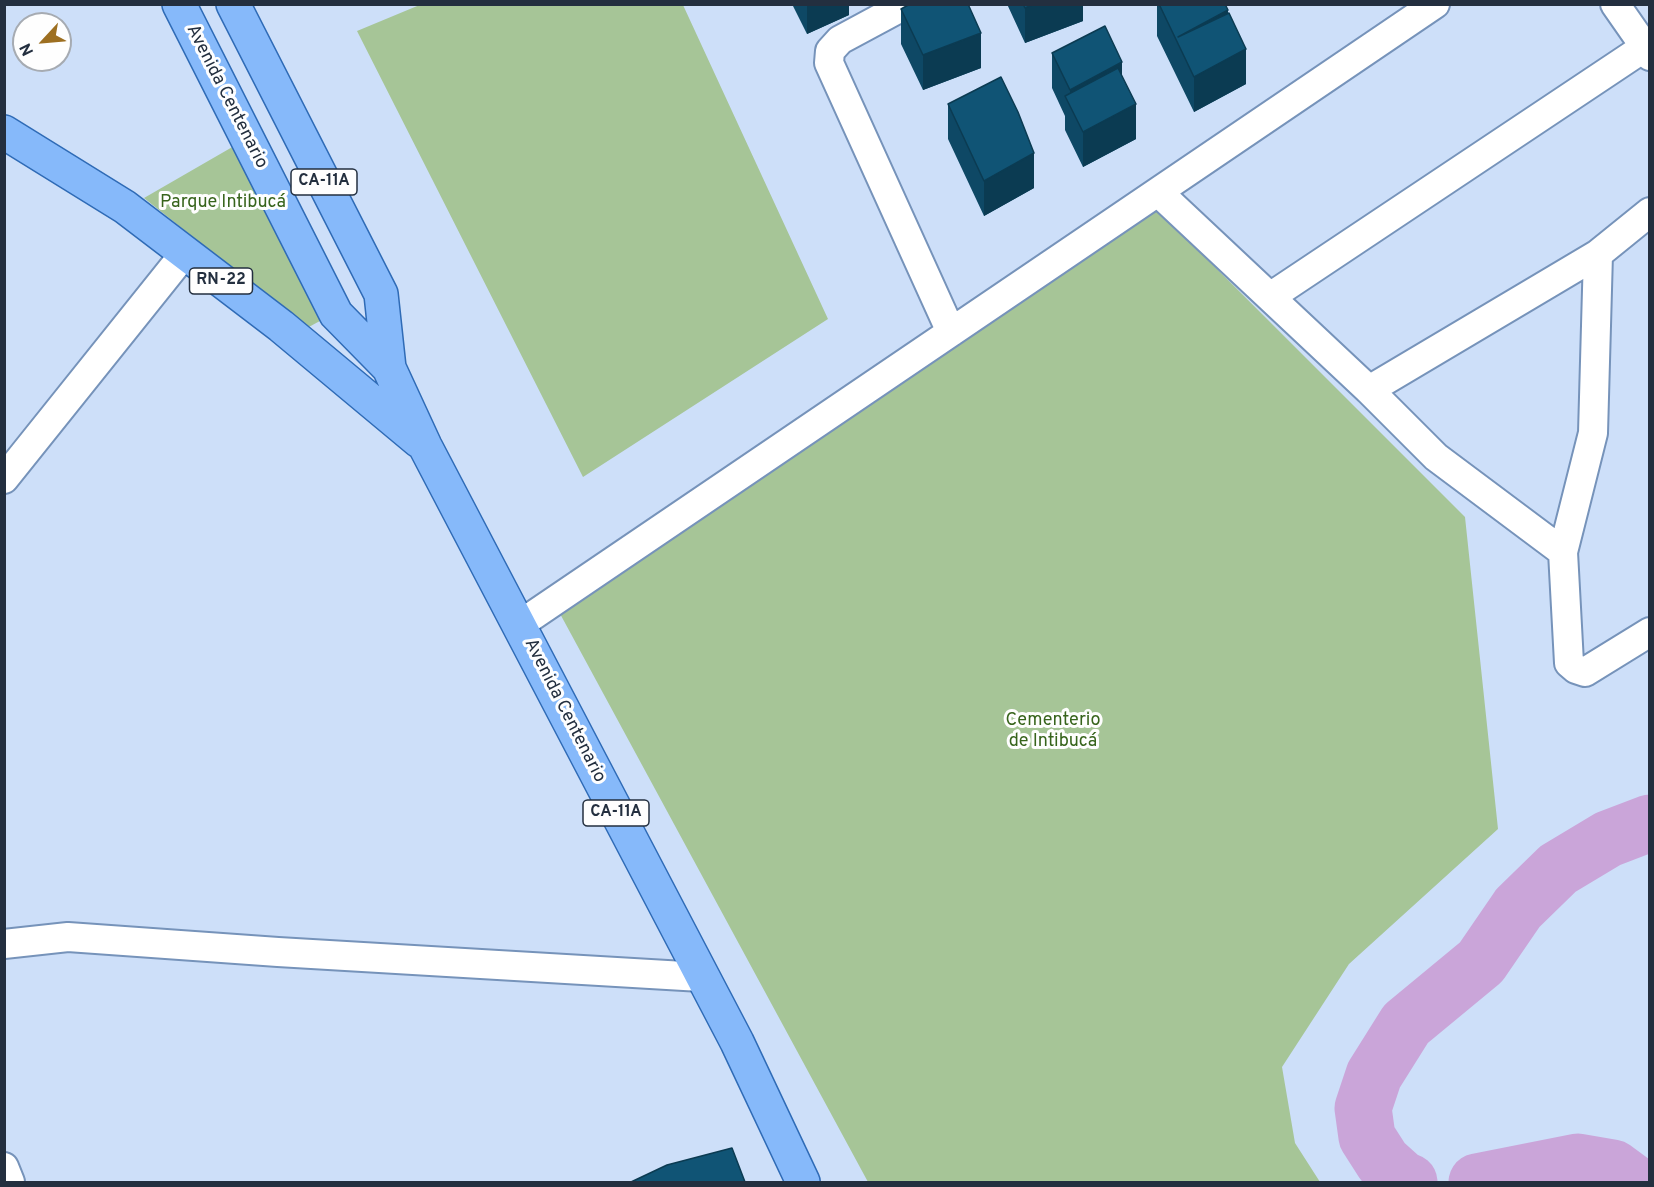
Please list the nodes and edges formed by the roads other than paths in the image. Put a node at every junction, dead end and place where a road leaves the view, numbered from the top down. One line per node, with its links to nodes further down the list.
1 (179, 4): 14 (main road, Avenida Centenario / CA-11A)
2 (233, 4): 14 (main road, Avenida Centenario / CA-11A)
3 (907, 4): 13 (street)
4 (1435, 4): 8 (street)
5 (1615, 4): 6 (street)
6 (1648, 50): 12 (street)
7 (4, 132): 10 (main road, RN-22)
8 (1158, 192): 12 (street); 13 (street)
9 (1650, 212): 11 (street)
10 (185, 253): 16 (main road, RN-22); 17 (street)
11 (1598, 254): 15 (street); 18 (street)
12 (1270, 297): 15 (street)
13 (951, 332): 19 (street)
14 (389, 368): 16 (main road, Avenida Centenario / CA-11A)
15 (1369, 390): 18 (street)
16 (425, 446): 19 (main road, Avenida Centenario / CA-11A)
17 (4, 479)
18 (1563, 552): 20 (street)
19 (519, 625): 22 (main road, Avenida Centenario / CA-11A)
20 (1650, 632)
21 (4, 944): 22 (street)
22 (701, 977): 25 (main road, Avenida Centenario / CA-11A)
23 (4, 1167): 24 (street)
24 (10, 1182)
25 (803, 1182)

